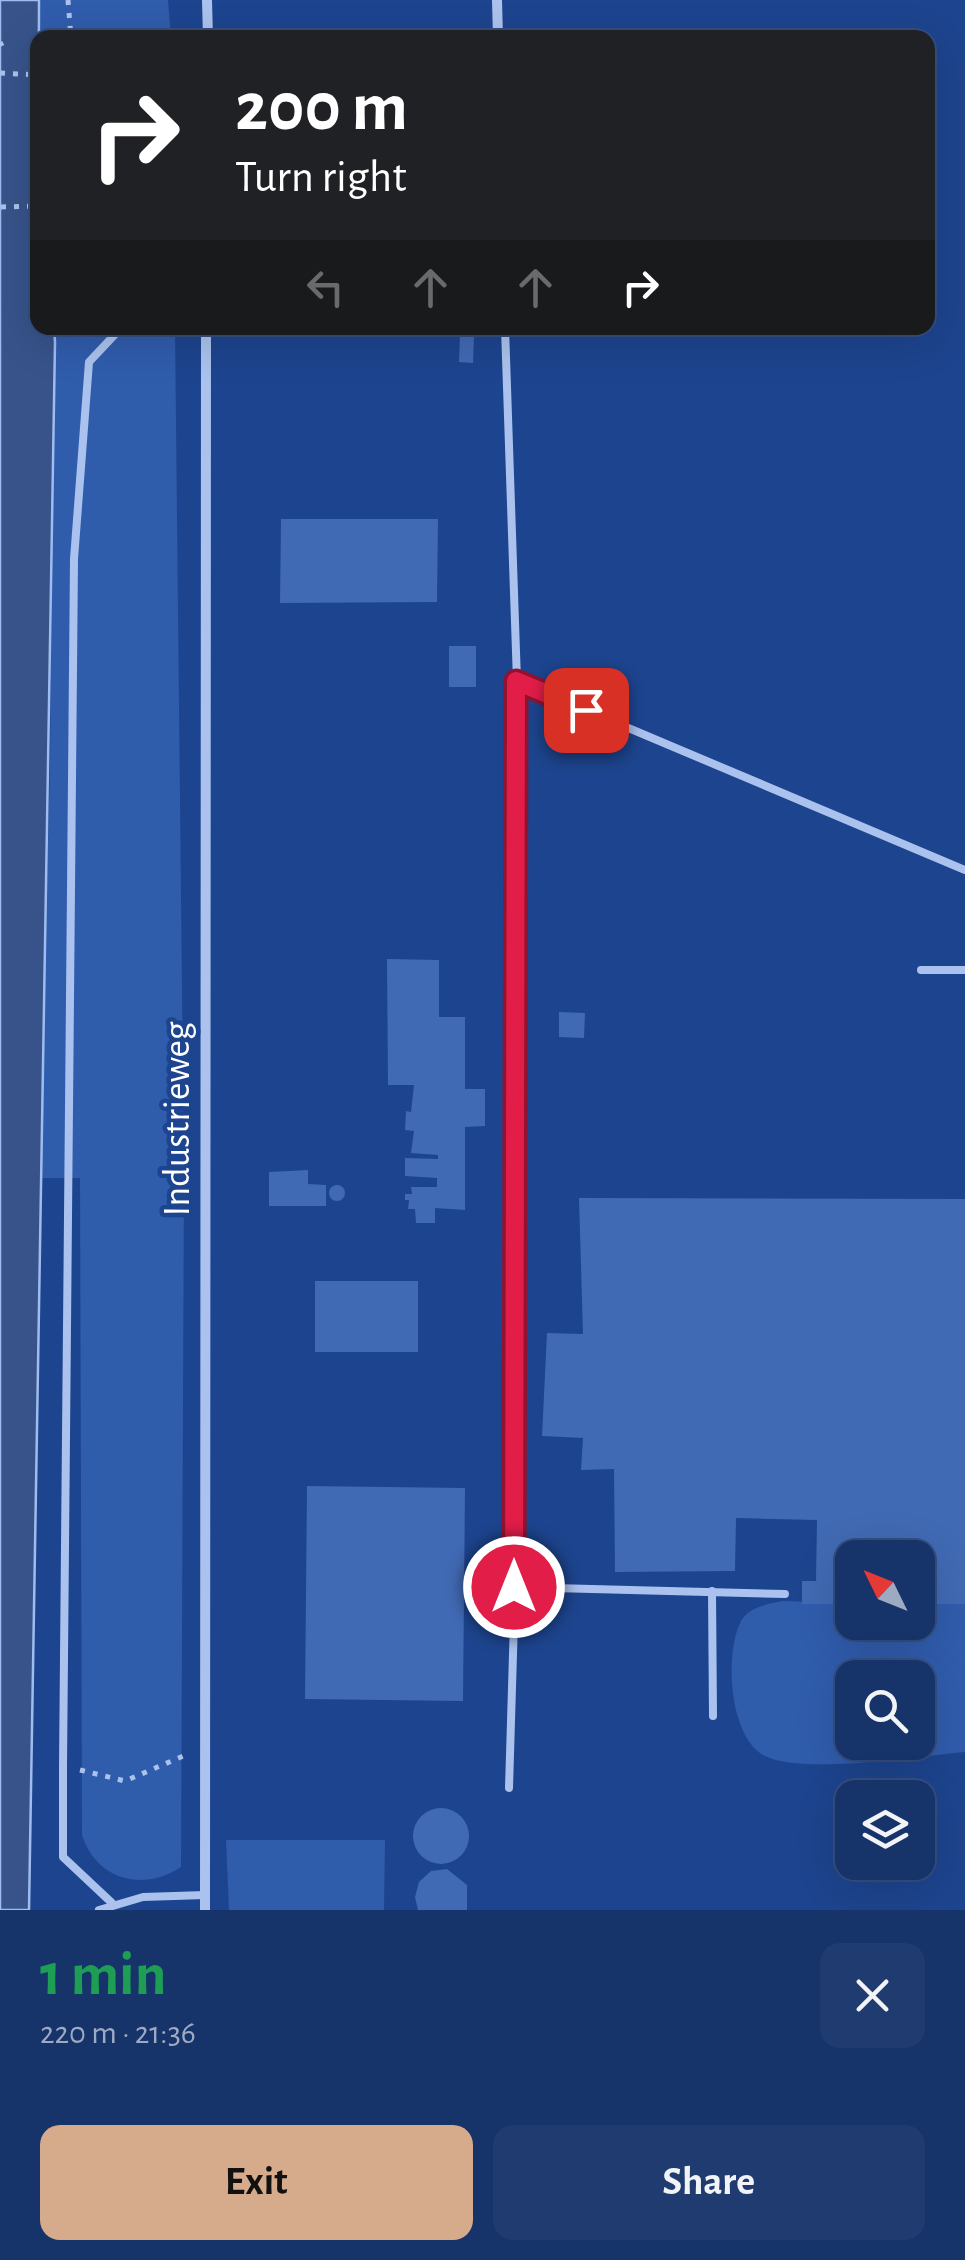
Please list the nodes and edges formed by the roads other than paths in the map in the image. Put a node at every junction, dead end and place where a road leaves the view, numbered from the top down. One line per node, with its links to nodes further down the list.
1 (208, 0): 3 (street)
2 (497, 0): 4 (street)
3 (208, 30)
4 (498, 30)
5 (115, 335): 18 (lane)
6 (206, 335): 17 (street, Industrieweg)
7 (505, 335): 8 (lane)
8 (516, 681): 9 (lane); 12 (lane)
9 (965, 870)
10 (922, 970): 11 (lane)
11 (965, 970)
12 (514, 1587): 13 (lane); 16 (lane)
13 (712, 1592): 14 (lane); 15 (lane)
14 (785, 1594)
15 (714, 1716)
16 (509, 1788)
17 (205, 1895): 18 (lane); 20 (street, Industrieweg)
18 (112, 1903): 19 (lane)
19 (99, 1910)
20 (205, 1910)

